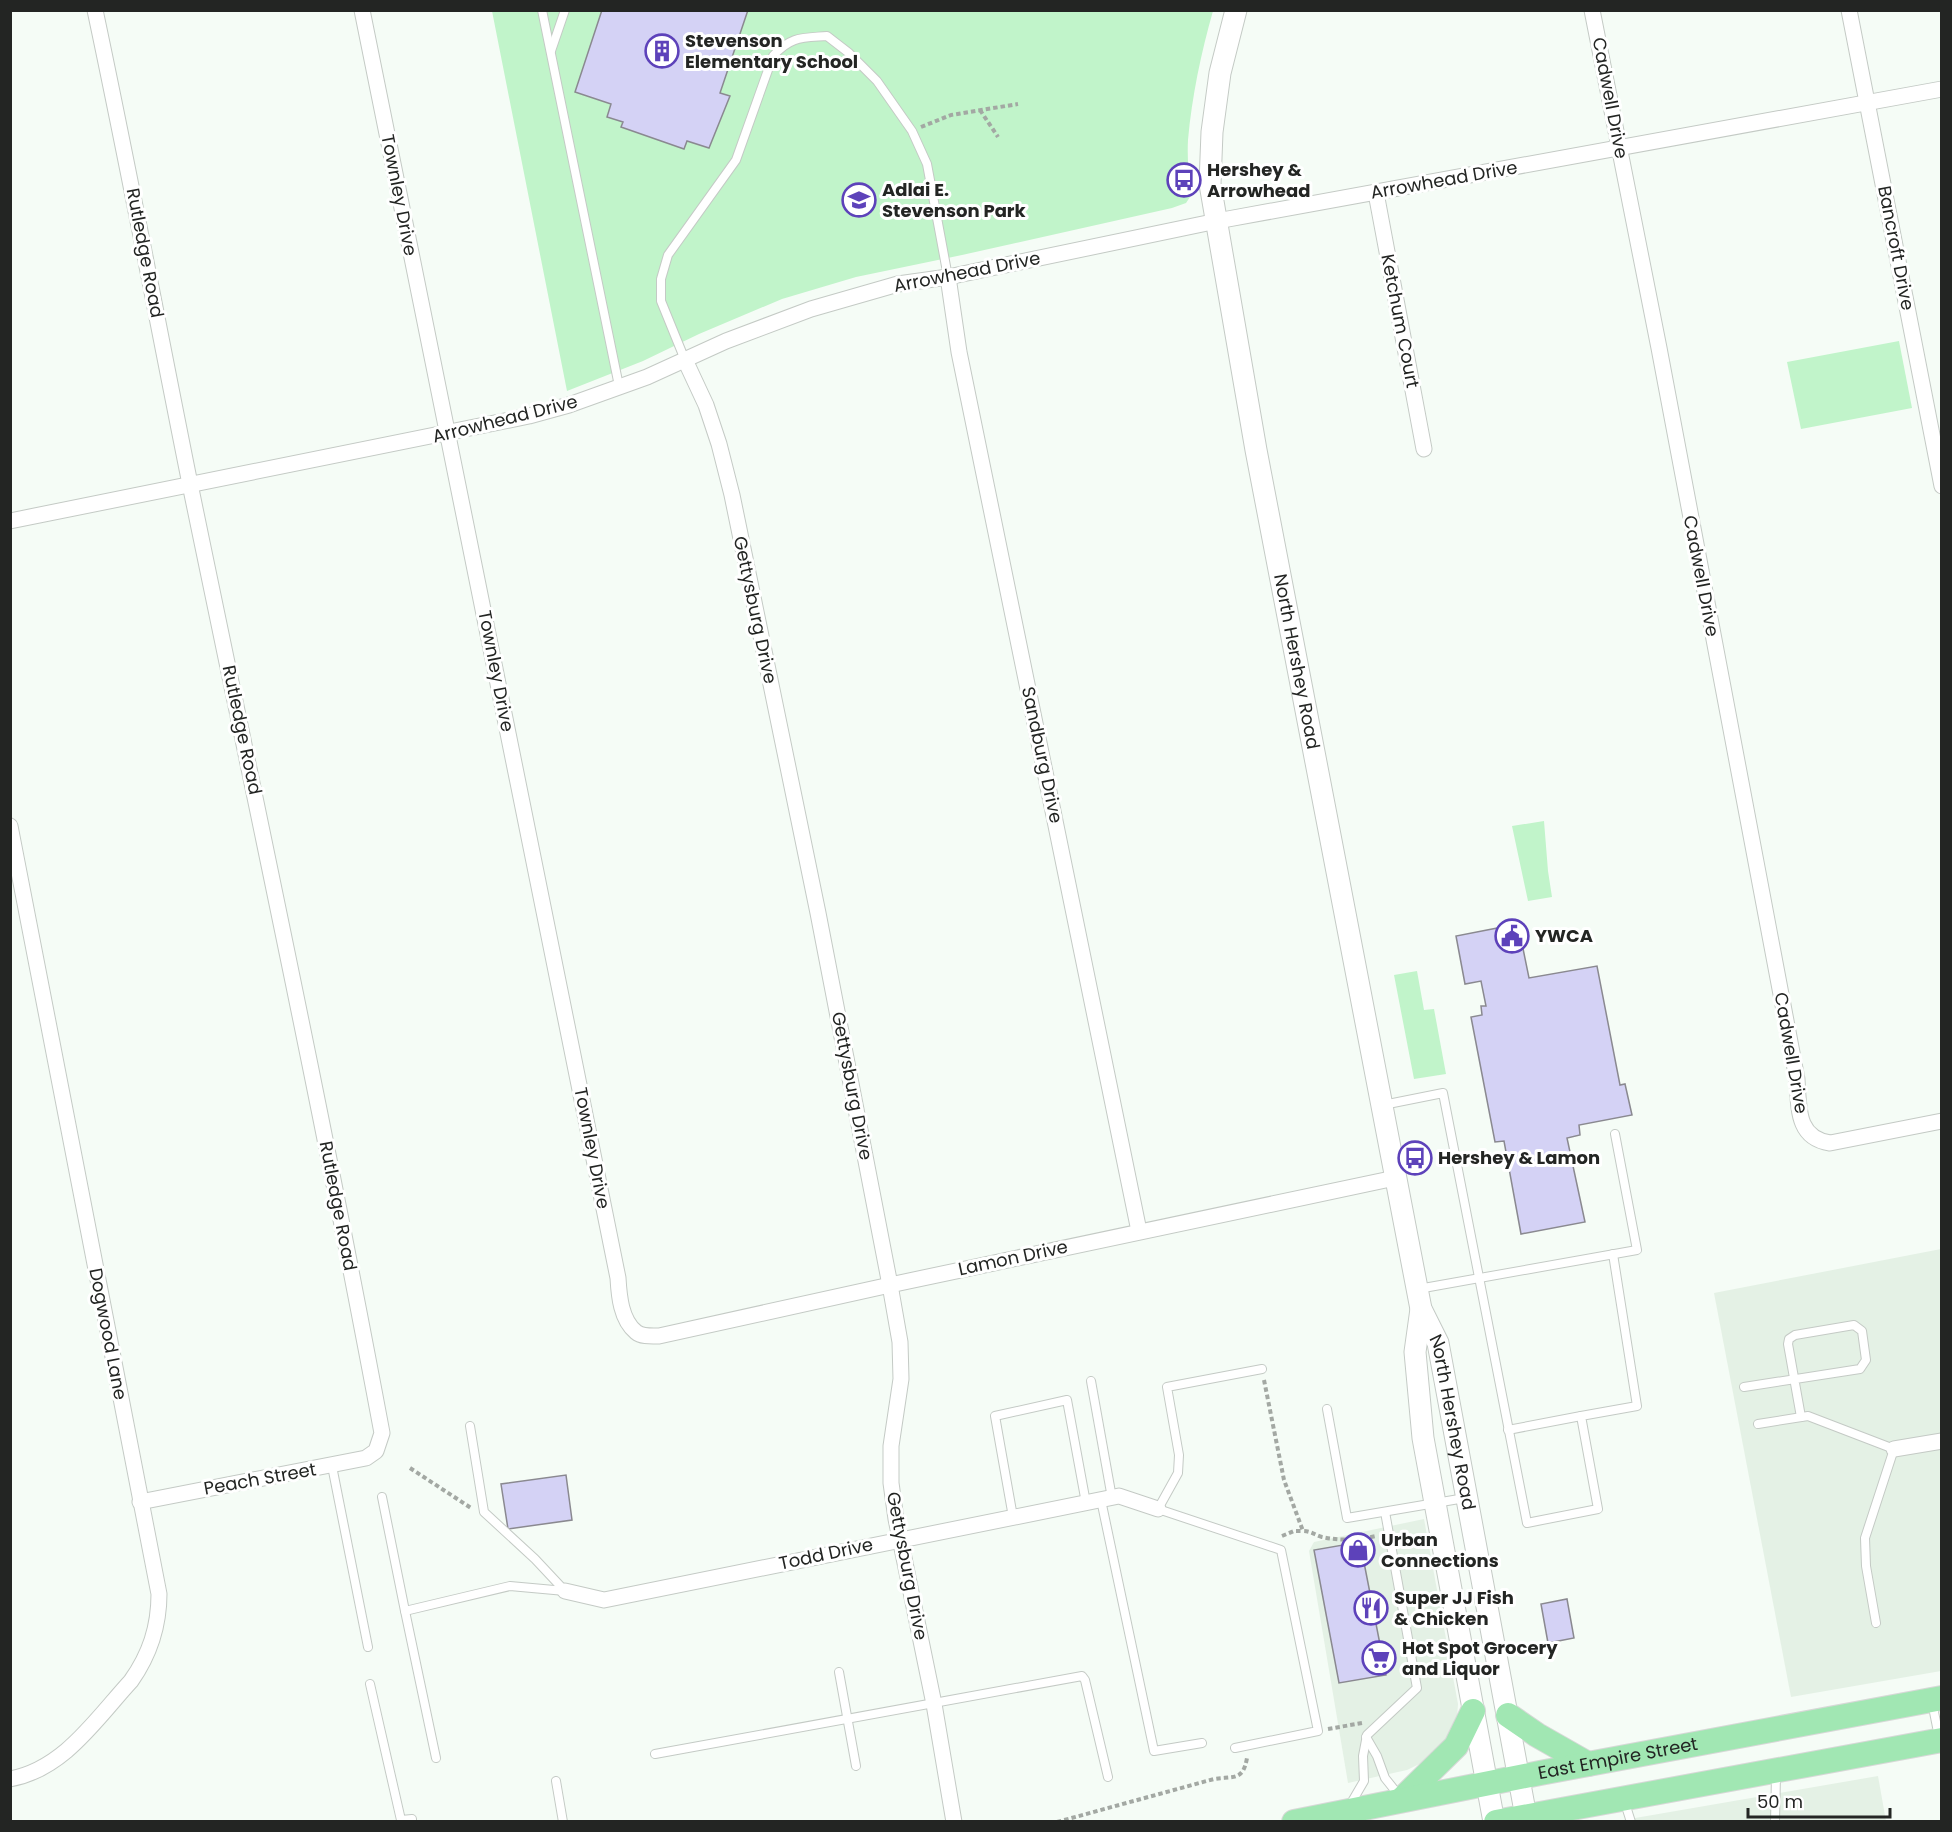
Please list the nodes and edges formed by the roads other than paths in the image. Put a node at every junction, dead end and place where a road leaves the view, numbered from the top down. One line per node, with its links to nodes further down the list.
1 (95, 10): 19 (street, Rutledge Road)
2 (362, 10): 17 (street, Townley Drive)
3 (542, 10): 8 (lane)
4 (565, 10): 8 (lane)
5 (1236, 10): 13 (main road, North Hershey Road)
6 (1592, 10): 11 (street, Cadwell Drive)
7 (1849, 10): 10 (street, Bancroft Drive)
8 (551, 52): 16 (lane)
9 (1941, 89): 10 (street, Arrowhead Drive)
10 (1867, 103): 11 (street, Arrowhead Drive); 20 (street, Bancroft Drive)
11 (1620, 148): 12 (street, Arrowhead Drive); 24 (street, Cadwell Drive)
12 (1376, 193): 13 (street, Arrowhead Drive); 18 (street, Ketchum Court)
13 (1217, 221): 14 (street, Arrowhead Drive); 23 (main road, North Hershey Road)
14 (948, 277): 15 (street, Arrowhead Drive); 15 (lane); 27 (street, Sandburg Drive)
15 (686, 360): 16 (street, Arrowhead Drive); 30 (street, Gettysburg Drive)
16 (620, 386): 17 (street, Arrowhead Drive)
17 (447, 434): 19 (street, Arrowhead Drive); 32 (street, Townley Drive)
18 (1424, 449)
19 (191, 486): 21 (street, Arrowhead Drive); 44 (street, Rutledge Road)
20 (1941, 486)
21 (10, 521)
22 (10, 826): 50 (street, Dogwood Lane)
23 (1382, 1106): 26 (main road, North Hershey Road); 29 (lane)
24 (1941, 1121)
25 (1615, 1134): 28 (lane)
26 (1395, 1178): 27 (street, Lamon Drive); 31 (main road, North Hershey Road)
27 (1139, 1231): 30 (street, Lamon Drive)
28 (1613, 1254): 29 (lane); 38 (lane)
29 (1478, 1278): 31 (lane); 42 (lane)
30 (890, 1285): 32 (street, Lamon Drive); 55 (street, Gettysburg Drive)
31 (1419, 1299): 48 (main road, North Hershey Road); 51 (main road, North Hershey Road)
32 (634, 1329)
33 (1262, 1369): 52 (lane)
34 (1794, 1379): 34 (lane); 36 (lane); 39 (lane)
35 (1091, 1381): 49 (lane)
36 (1744, 1387)
37 (1328, 1409): 53 (lane)
38 (1581, 1416): 42 (lane); 42 (lane)
39 (1801, 1417): 40 (lane); 45 (lane)
40 (1758, 1424)
41 (470, 1426): 56 (lane)
42 (1508, 1430)
43 (1941, 1441): 45 (street)
44 (377, 1449): 46 (street, Peach Street)
45 (1894, 1449): 58 (lane)
46 (332, 1466): 50 (street, Peach Street); 59 (lane)
47 (382, 1497): 57 (lane)
48 (1467, 1498): 51 (lane); 65 (main road, North Hershey Road)
49 (1100, 1500): 52 (street, Todd Drive); 54 (street, Todd Drive); 54 (lane); 68 (lane)
50 (140, 1502): 78 (street, Dogwood Lane)
51 (1434, 1504): 53 (lane); 64 (main road, North Hershey Road)
52 (1158, 1509): 70 (lane)
53 (1385, 1512): 67 (lane)
54 (1013, 1517): 55 (street, Todd Drive)
55 (900, 1539): 56 (street, Todd Drive); 63 (street, Gettysburg Drive)
56 (565, 1591): 57 (lane)
57 (405, 1611): 72 (lane)
58 (1876, 1623)
59 (368, 1647)
60 (839, 1672): 66 (lane)
61 (370, 1684): 86 (lane)
62 (1937, 1699): 69 (lane); 73 (main road, East Empire Street)
63 (934, 1704): 66 (lane); 76 (lane); 88 (street, Gettysburg Drive)
64 (1473, 1711): 80 (main road, North Hershey Road); 81 (main road)
65 (1508, 1715): 73 (main road); 77 (main road, North Hershey Road)
66 (848, 1719): 71 (lane); 74 (lane)
67 (1366, 1737): 81 (lane); 82 (lane)
68 (1202, 1743)
69 (1941, 1743): 75 (main road)
70 (1235, 1748)
71 (655, 1754)
72 (436, 1758)
73 (1588, 1764): 77 (main road, East Empire Street)
74 (856, 1766)
75 (1776, 1771): 83 (main road); 91 (lane)
76 (1108, 1777)
77 (1519, 1777): 80 (main road, East Empire Street); 85 (main road, North Hershey Road)
78 (10, 1779)
79 (556, 1781): 87 (lane)
80 (1486, 1783): 81 (main road, East Empire Street); 90 (main road, North Hershey Road)
81 (1402, 1799): 82 (main road, East Empire Street)
82 (1347, 1810): 89 (main road, East Empire Street)
83 (1628, 1810): 84 (main road)
84 (1578, 1813): 85 (main road)
85 (1527, 1819): 90 (main road)
86 (412, 1821)
87 (563, 1821)
88 (954, 1821)
89 (1294, 1821)
90 (1495, 1821)
91 (1775, 1821)

